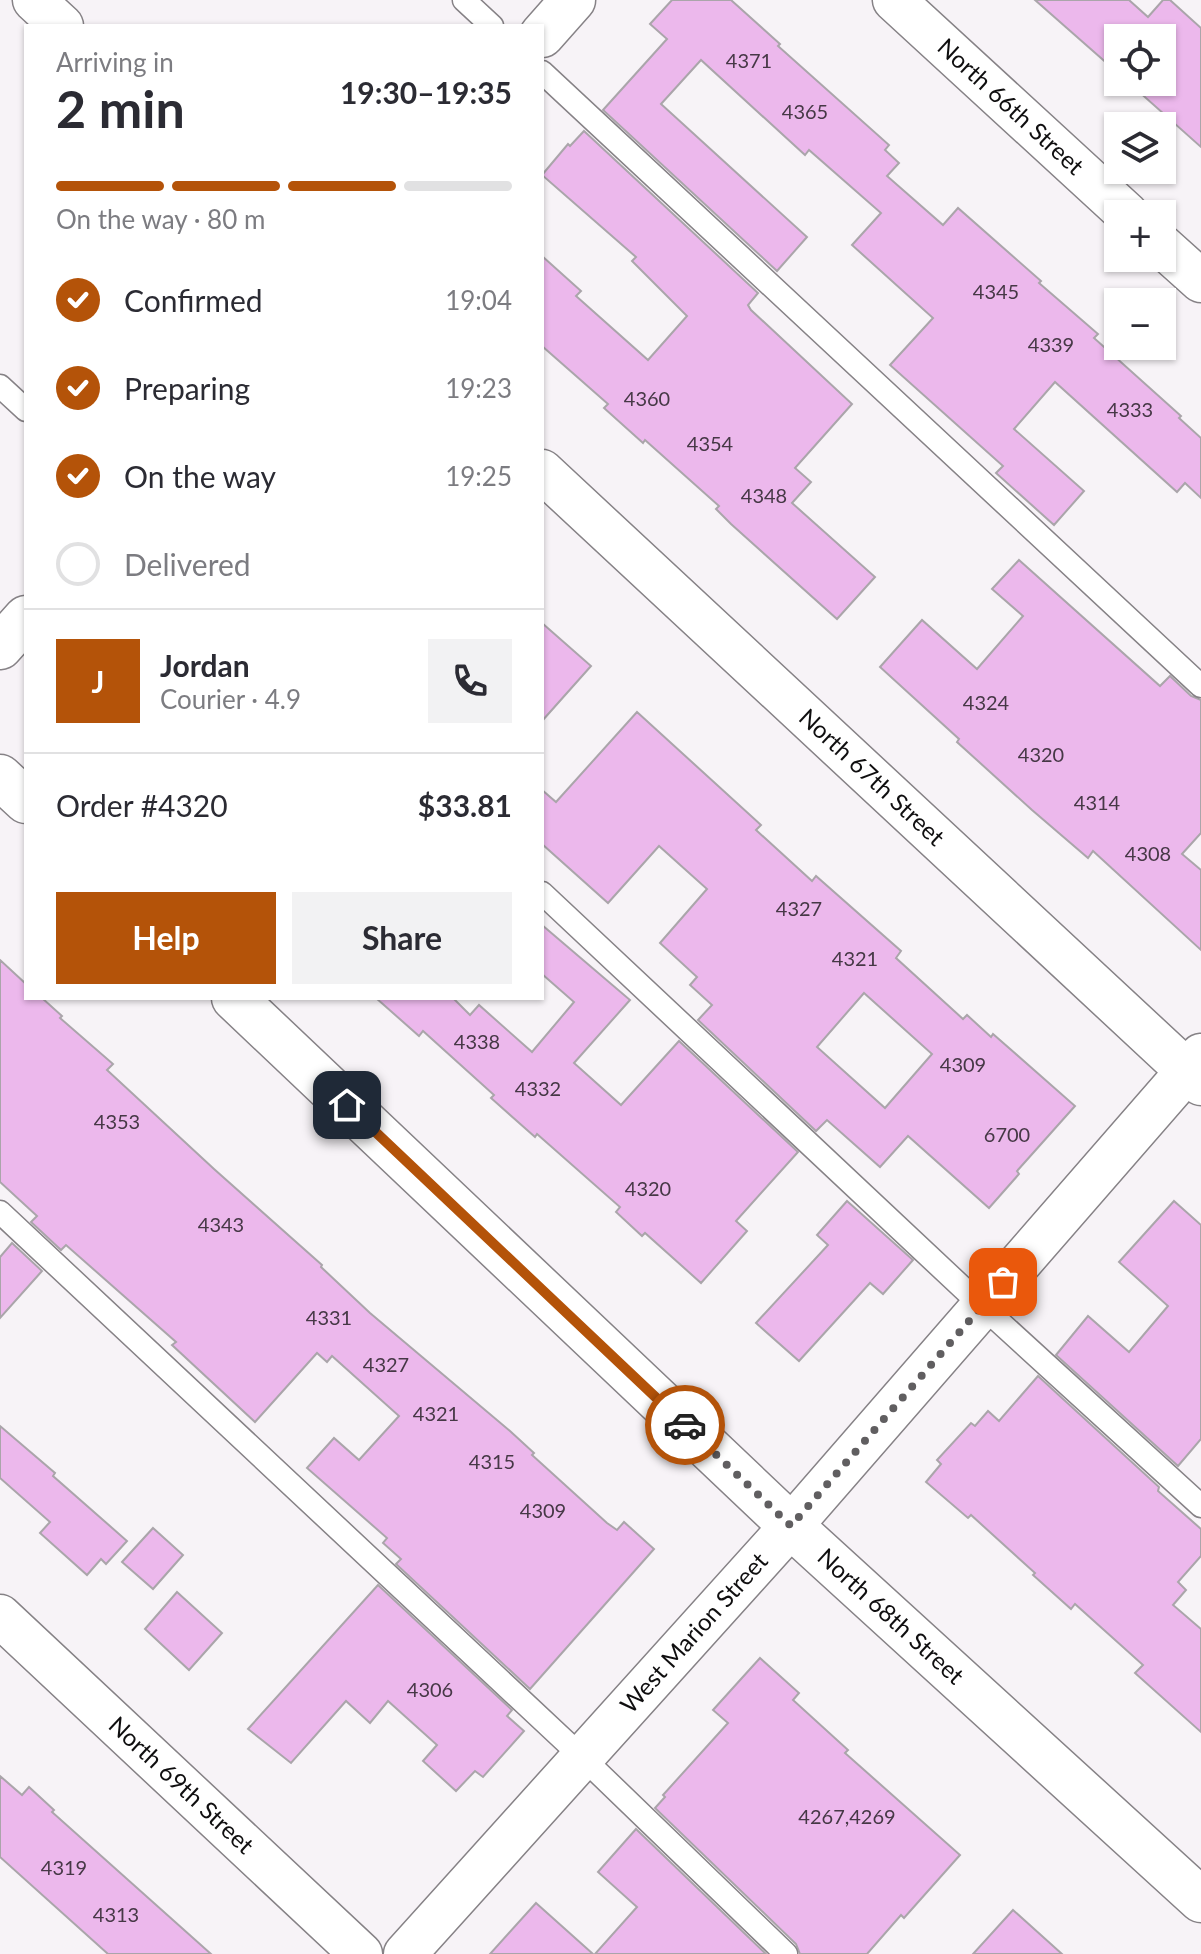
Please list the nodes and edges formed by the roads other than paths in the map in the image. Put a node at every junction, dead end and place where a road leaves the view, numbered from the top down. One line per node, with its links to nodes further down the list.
1 (34, 0): 5 (street)
2 (464, 0): 6 (lane)
3 (573, 0): 7 (street)
4 (894, 0): 9 (street, North 66th Street)
5 (60, 24)
6 (490, 24)
7 (544, 33)
8 (544, 74): 17 (lane)
9 (1112, 200)
10 (1176, 259): 11 (street)
11 (1201, 281)
12 (0, 386): 13 (lane)
13 (24, 408)
14 (544, 473): 22 (street, North 67th Street)
15 (24, 620): 16 (street)
16 (0, 647)
17 (1201, 686)
18 (0, 777): 19 (street)
19 (24, 799)
20 (544, 895): 24 (lane)
21 (236, 1000): 26 (street, North 68th Street)
22 (1196, 1070): 24 (street, West Marion Street)
23 (0, 1212): 28 (lane)
24 (982, 1306): 25 (lane); 26 (street, West Marion Street)
25 (1201, 1506)
26 (791, 1526): 28 (street, West Marion Street); 29 (street, North 68th Street)
27 (0, 1616): 30 (street, North 69th Street)
28 (582, 1757): 31 (street, West Marion Street); 32 (lane)
29 (1201, 1900)
30 (361, 1954)
31 (405, 1954)
32 (786, 1954)

